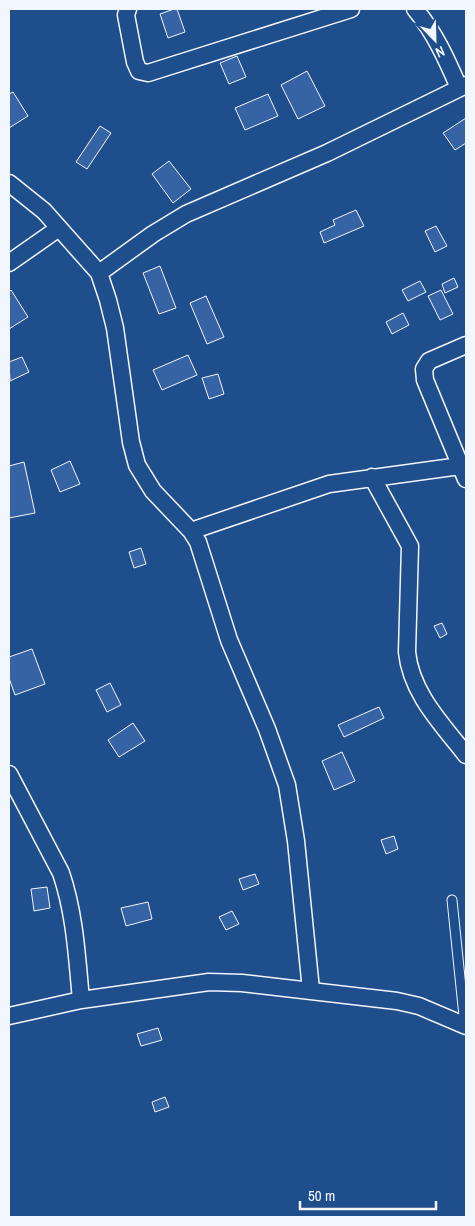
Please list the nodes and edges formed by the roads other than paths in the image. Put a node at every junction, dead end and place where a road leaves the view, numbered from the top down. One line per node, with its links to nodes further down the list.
1 (128, 9): 2 (street)
2 (351, 9)
3 (415, 9): 4 (street)
4 (463, 86): 8 (street)
5 (9, 184): 6 (street)
6 (59, 228): 7 (street); 8 (street)
7 (9, 263)
8 (99, 273): 12 (street)
9 (466, 345): 10 (street)
10 (463, 472): 11 (street)
11 (372, 477): 12 (street); 13 (street)
12 (191, 531): 16 (street)
13 (466, 755)
14 (9, 774): 17 (street)
15 (452, 900): 19 (lane)
16 (311, 990): 17 (street); 19 (street)
17 (81, 1000): 18 (street)
18 (9, 1016)
19 (466, 1026)

